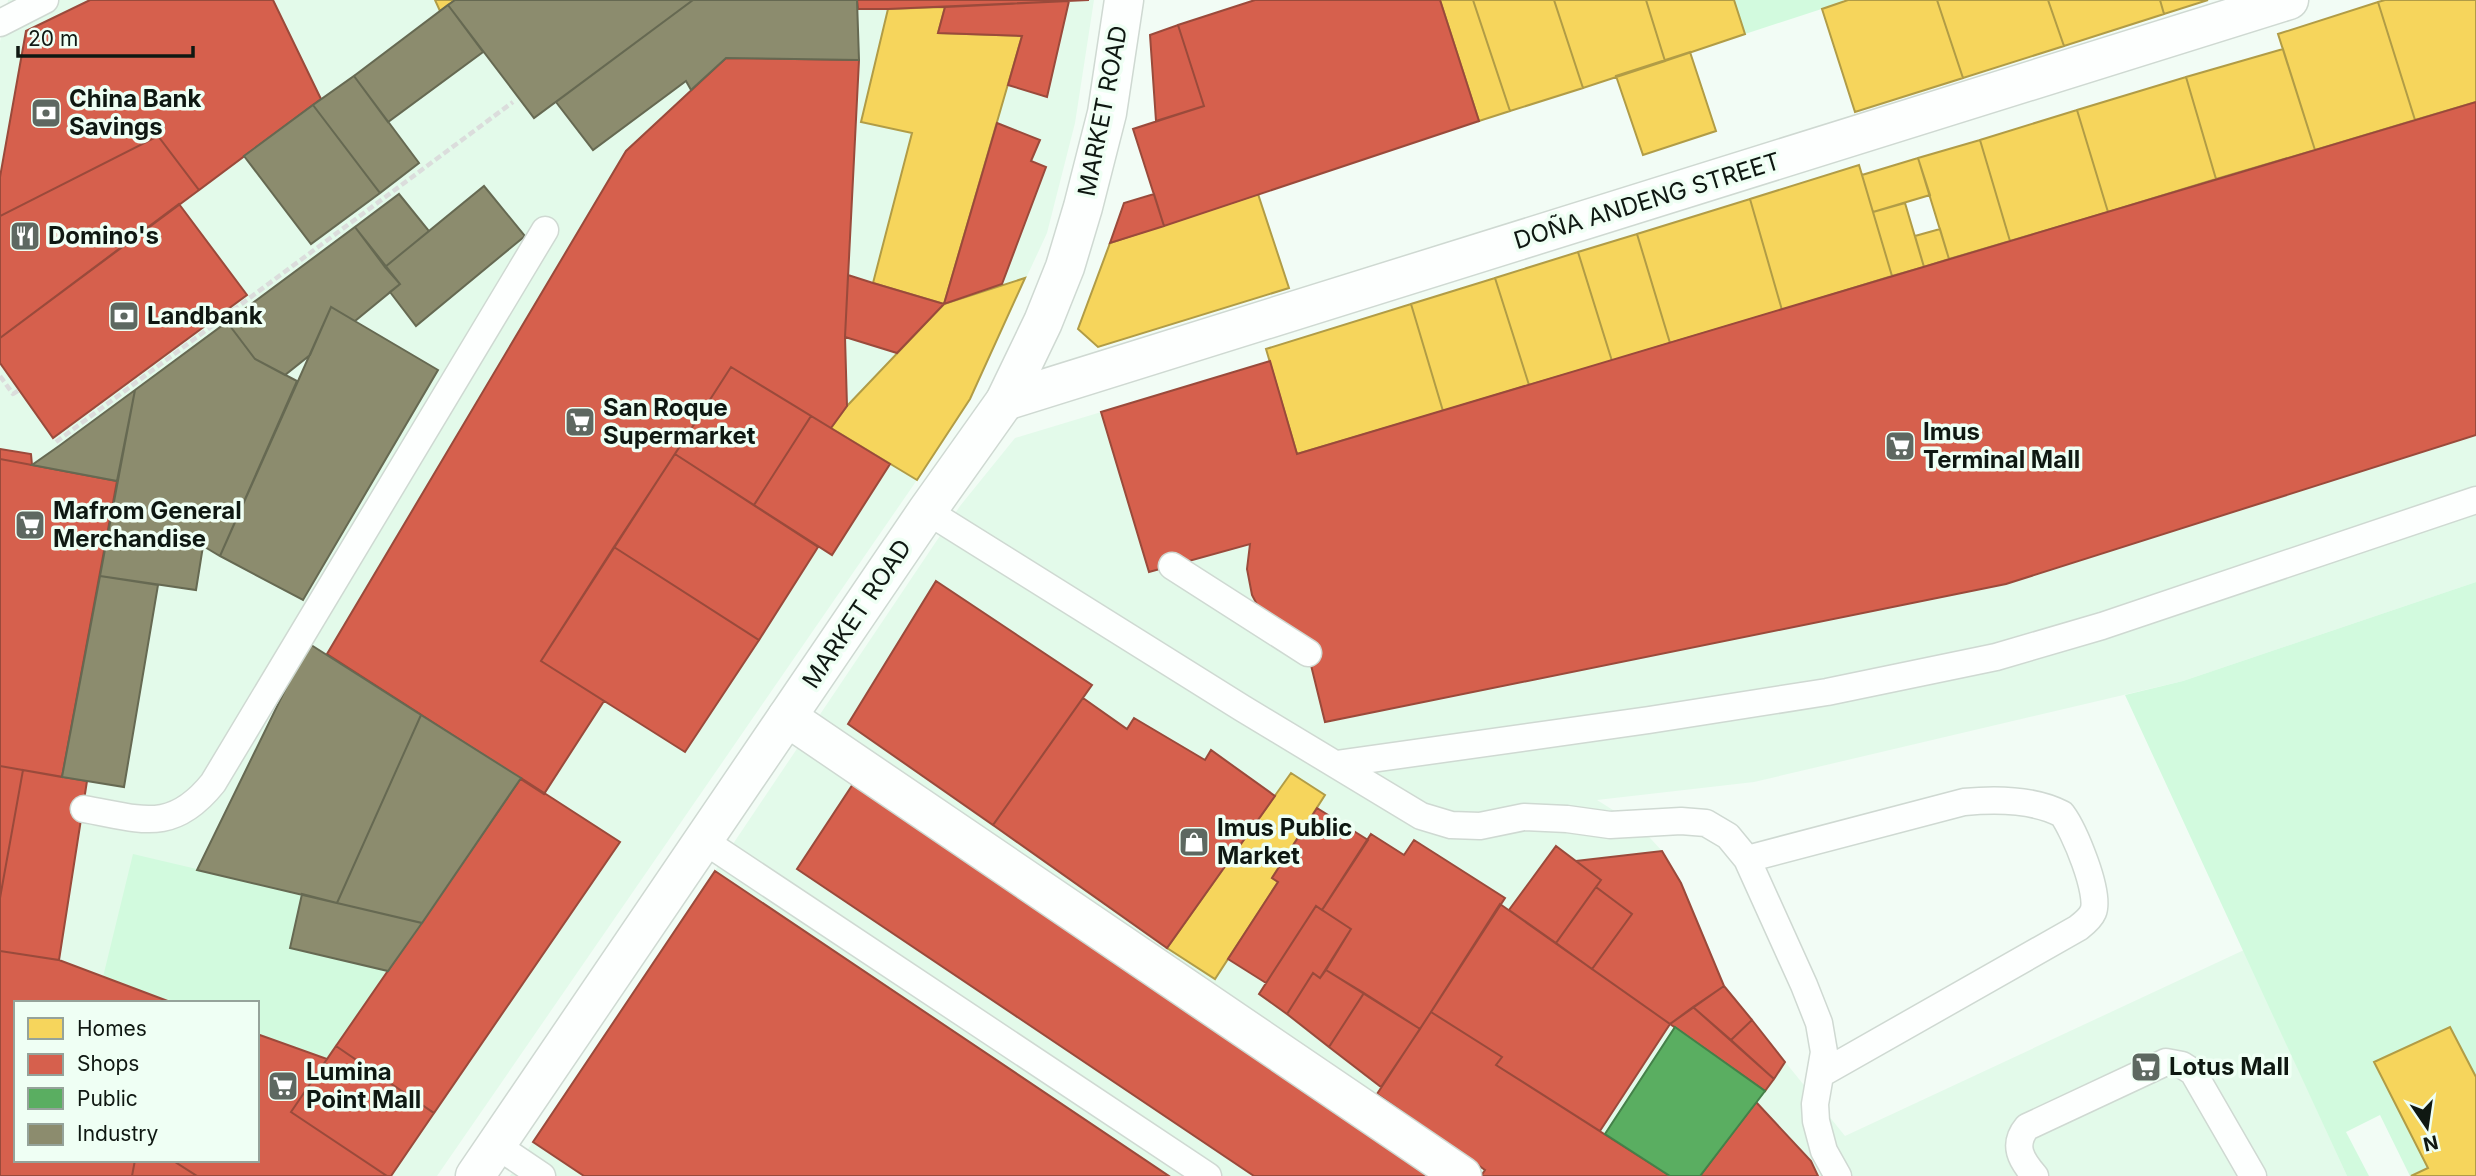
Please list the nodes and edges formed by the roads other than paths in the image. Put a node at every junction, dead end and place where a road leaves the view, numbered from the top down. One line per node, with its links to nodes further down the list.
1 (45, 0): 4 (lane)
2 (1124, 0): 6 (street, MARKET ROAD)
3 (2289, 0): 6 (street, DOÑA ANDENG STREET)
4 (0, 23)
5 (545, 230): 13 (lane)
6 (1005, 401): 8 (street, MARKET ROAD)
7 (2476, 500): 12 (lane)
8 (927, 511): 11 (street, MARKET ROAD); 12 (lane)
9 (1172, 565): 10 (lane)
10 (1308, 653)
11 (787, 717): 14 (street, MARKET ROAD); 20 (street)
12 (1336, 764): 15 (lane)
13 (84, 809)
14 (703, 840): 17 (street, MARKET ROAD); 19 (lane)
15 (1747, 859): 16 (lane); 16 (lane)
16 (1821, 1074): 21 (lane)
17 (486, 1161): 18 (lane)
18 (542, 1176)
19 (1208, 1176)
20 (1462, 1176)
21 (1838, 1176)
22 (2035, 1176): 23 (lane)
23 (2253, 1176)

